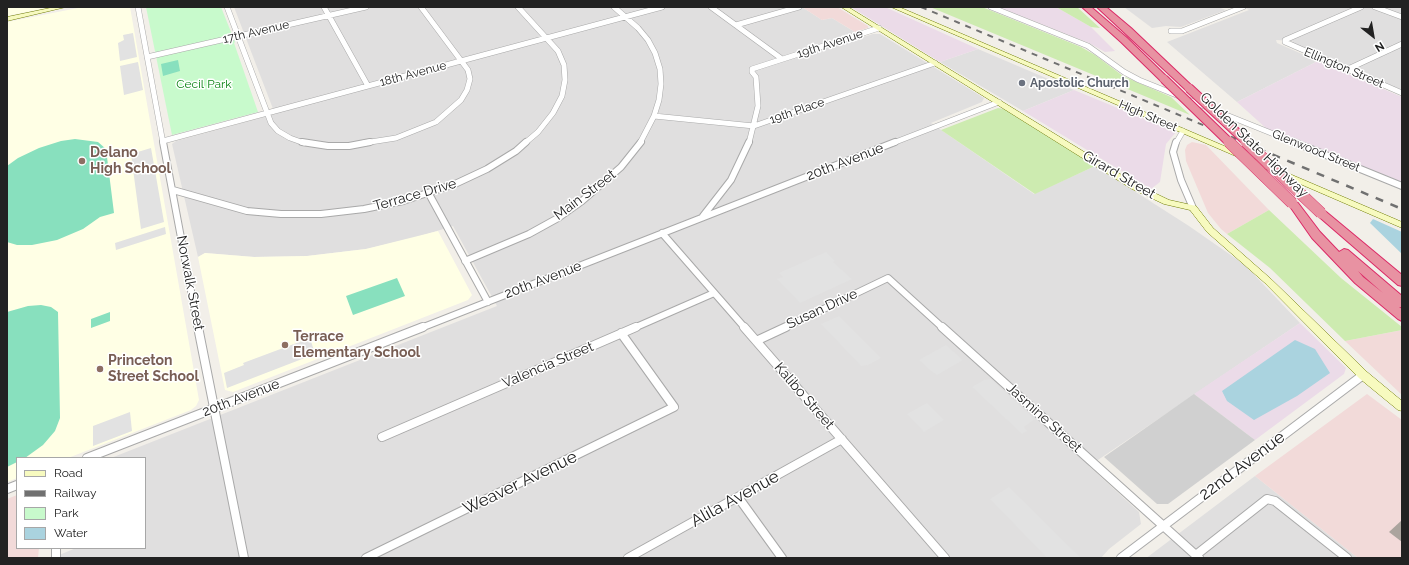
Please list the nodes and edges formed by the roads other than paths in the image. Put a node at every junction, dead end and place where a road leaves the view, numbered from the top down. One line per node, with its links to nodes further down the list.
1 (63, 7): 23 (main road)
2 (138, 7): 30 (street, Norwalk Street)
3 (227, 7): 27 (street)
4 (324, 7): 20 (street)
5 (366, 7): 20 (street, 17th Avenue)
6 (421, 7): 32 (street)
7 (518, 7): 28 (street, Terrace Drive)
8 (614, 7): 21 (street, Main Street)
9 (662, 7): 21 (street, 18th Avenue)
10 (711, 7): 24 (street)
11 (799, 7): 24 (street)
12 (844, 7): 25 (main road, Girard Street)
13 (894, 7): 41 (main road, High Street)
14 (991, 7): 43 (street, Glenwood Street)
15 (1086, 7): 46 (highway, Golden State Highway, bridge)
16 (1100, 7): 53 (highway, Golden State Highway, bridge)
17 (1243, 7): 26 (street)
18 (1361, 7): 34 (street, Ellington Street)
19 (1375, 7): 22 (street)
20 (329, 16): 27 (street, 17th Avenue); 35 (street)
21 (626, 17): 28 (street, 18th Avenue); 39 (street, Main Street)
22 (1402, 17)
23 (7, 19)
24 (736, 25): 31 (street)
25 (879, 28): 31 (street, 19th Avenue); 33 (main road, Girard Street)
26 (1171, 31)
27 (238, 36): 30 (street, 17th Avenue); 38 (street)
28 (548, 38): 32 (street, 18th Avenue); 45 (street, Terrace Drive)
29 (1402, 44): 34 (street)
30 (147, 57): 42 (street, Norwalk Street)
31 (782, 59): 40 (street, 19th Avenue)
32 (462, 61): 35 (street, 18th Avenue); 38 (street)
33 (935, 63): 37 (main road, Girard Street); 40 (street, 19th Place)
34 (1348, 69): 36 (street, Ellington Street)
35 (368, 86): 38 (street, 18th Avenue)
36 (1402, 92)
37 (999, 102): 47 (main road, Girard Street); 48 (street, 20th Avenue)
38 (266, 114): 42 (street, 18th Avenue)
39 (654, 116): 40 (street, 19th Place); 51 (street, Main Street)
40 (754, 126): 48 (street)
41 (1183, 131): 47 (street); 49 (main road, High Street)
42 (163, 141): 44 (street, Norwalk Street)
43 (1402, 186)
44 (173, 190): 45 (street, Terrace Drive); 62 (street, Norwalk Street)
45 (429, 194): 51 (street)
46 (1293, 204): 56 (highway, Golden State Highway); 57 (highway)
47 (1193, 208): 60 (main road)
48 (702, 218): 50 (street, 20th Avenue)
49 (1402, 224)
50 (662, 233): 54 (street, Kalibo Street); 55 (street, 20th Avenue)
51 (465, 261): 55 (street)
52 (888, 278): 59 (street, Susan Drive); 67 (street, Jasmine Street)
53 (1402, 282)
54 (714, 293): 58 (street, Valencia Street); 59 (street, Kalibo Street)
55 (488, 302): 62 (street, 20th Avenue)
56 (1402, 303)
57 (1402, 316)
58 (621, 333): 63 (street, Valencia Street); 70 (street, Weaver Avenue)
59 (756, 341): 64 (street, Kalibo Street)
60 (1363, 375): 61 (main road); 67 (street, 22nd Avenue)
61 (1402, 407)
62 (213, 409): 65 (street, 20th Avenue); 69 (street, Norwalk Street)
63 (382, 437)
64 (842, 439): 66 (street, Alila Avenue); 73 (street, Kalibo Street)
65 (90, 457)
66 (738, 497): 71 (street, Alila Avenue); 72 (street)
67 (1163, 526): 68 (street, Jasmine Street); 74 (street, 22nd Avenue)
68 (1198, 557): 75 (street)
69 (244, 558)
70 (366, 558)
71 (628, 558)
72 (782, 558)
73 (945, 558)
74 (1121, 558)
75 (1347, 558)

